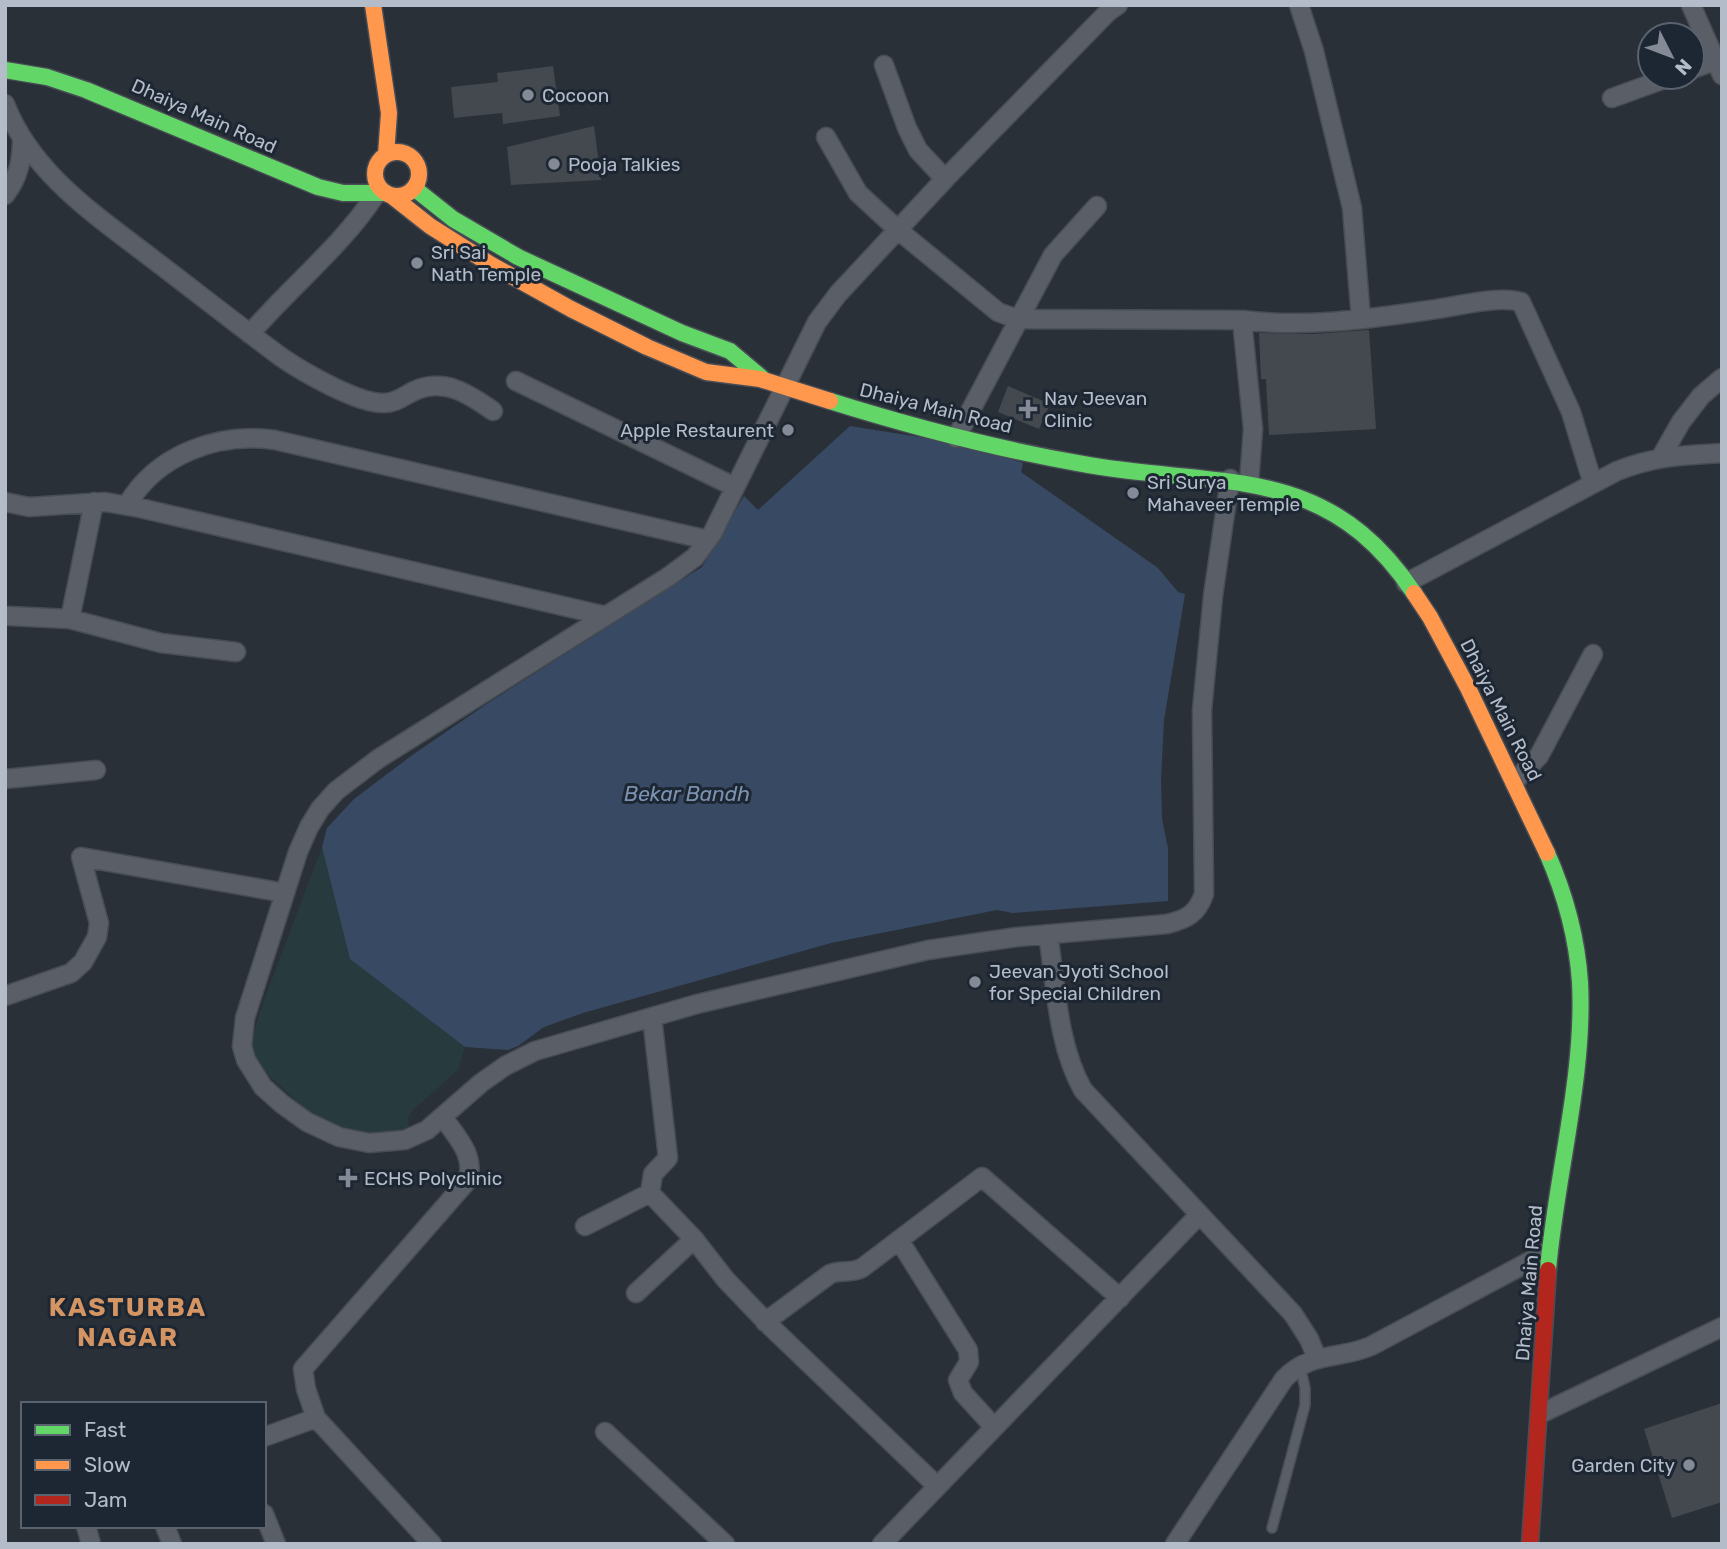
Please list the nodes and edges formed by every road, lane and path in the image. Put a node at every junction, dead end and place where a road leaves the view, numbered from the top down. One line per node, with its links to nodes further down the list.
1 (373, 5): 15 (main road)
2 (1118, 5): 16 (street)
3 (1299, 5): 23 (street)
4 (1691, 5): 6 (street)
5 (884, 65): 16 (street)
6 (1719, 67)
7 (5, 70): 17 (main road, Dhaiya Main Road)
8 (1636, 89): 9 (street)
9 (1612, 98)
10 (5, 104): 13 (street)
11 (406, 132): 14 (main road)
12 (826, 137): 21 (street)
13 (22, 138): 19 (street); 25 (street)
14 (404, 152): 15 (main road); 18 (main road)
15 (386, 155): 17 (main road)
16 (945, 179): 21 (street)
17 (379, 187): 18 (main road); 25 (street); 26 (main road, Dhaiya Main Road)
18 (414, 188): 26 (main road, Dhaiya Main Road)
19 (5, 195)
20 (1097, 206): 22 (street)
21 (898, 230): 22 (street); 29 (street)
22 (1017, 319): 24 (street); 31 (street)
23 (1360, 319): 24 (street); 36 (street)
24 (1242, 320): 35 (street)
25 (250, 334): 30 (street)
26 (762, 378): 29 (main road, Dhaiya Main Road)
27 (1722, 378): 33 (street)
28 (516, 382): 37 (street)
29 (785, 388): 31 (main road, Dhaiya Main Road); 37 (street)
30 (493, 411)
31 (956, 438): 34 (main road, Dhaiya Main Road)
32 (1722, 453): 33 (street)
33 (1661, 457): 36 (street)
34 (1230, 479): 35 (main road, Dhaiya Main Road); 52 (street)
35 (1249, 483): 42 (main road, Dhaiya Main Road)
36 (1593, 484): 42 (street)
37 (735, 487): 41 (street)
38 (5, 502): 39 (street)
39 (94, 502): 40 (street); 45 (street)
40 (127, 505): 41 (street); 44 (street)
41 (708, 540): 44 (street)
42 (1406, 583): 50 (main road, Dhaiya Main Road)
43 (9, 615): 45 (street)
44 (606, 616): 51 (street)
45 (70, 620): 46 (street)
46 (236, 652)
47 (1593, 654): 50 (street)
48 (96, 770): 49 (street)
49 (5, 779)
50 (1514, 782): 61 (main road, Dhaiya Main Road)
51 (285, 892): 53 (street); 55 (street)
52 (1048, 934): 54 (street); 57 (street)
53 (5, 996)
54 (652, 1017): 55 (street); 56 (street)
55 (443, 1117): 69 (street)
56 (650, 1193): 58 (street); 59 (street)
57 (1199, 1215): 63 (street); 66 (street)
58 (585, 1226)
59 (694, 1239): 62 (street); 64 (street)
60 (899, 1240): 63 (street); 64 (street); 70 (street)
61 (1549, 1251): 66 (street); 68 (main road, Dhaiya Main Road)
62 (636, 1293)
63 (1120, 1297): 70 (street)
64 (765, 1322): 73 (street)
65 (1722, 1327): 68 (street)
66 (1317, 1358): 67 (street)
67 (1300, 1366): 75 (lane); 80 (street)
68 (1540, 1414): 81 (main road, Dhaiya Main Road)
69 (316, 1418): 72 (street); 77 (street)
70 (994, 1427): 73 (street)
71 (605, 1432): 78 (street)
72 (266, 1436)
73 (937, 1486): 79 (street)
74 (266, 1519): 76 (street)
75 (1272, 1528)
76 (276, 1544)
77 (432, 1544)
78 (725, 1544)
79 (882, 1544)
80 (1175, 1544)
81 (1530, 1544)

